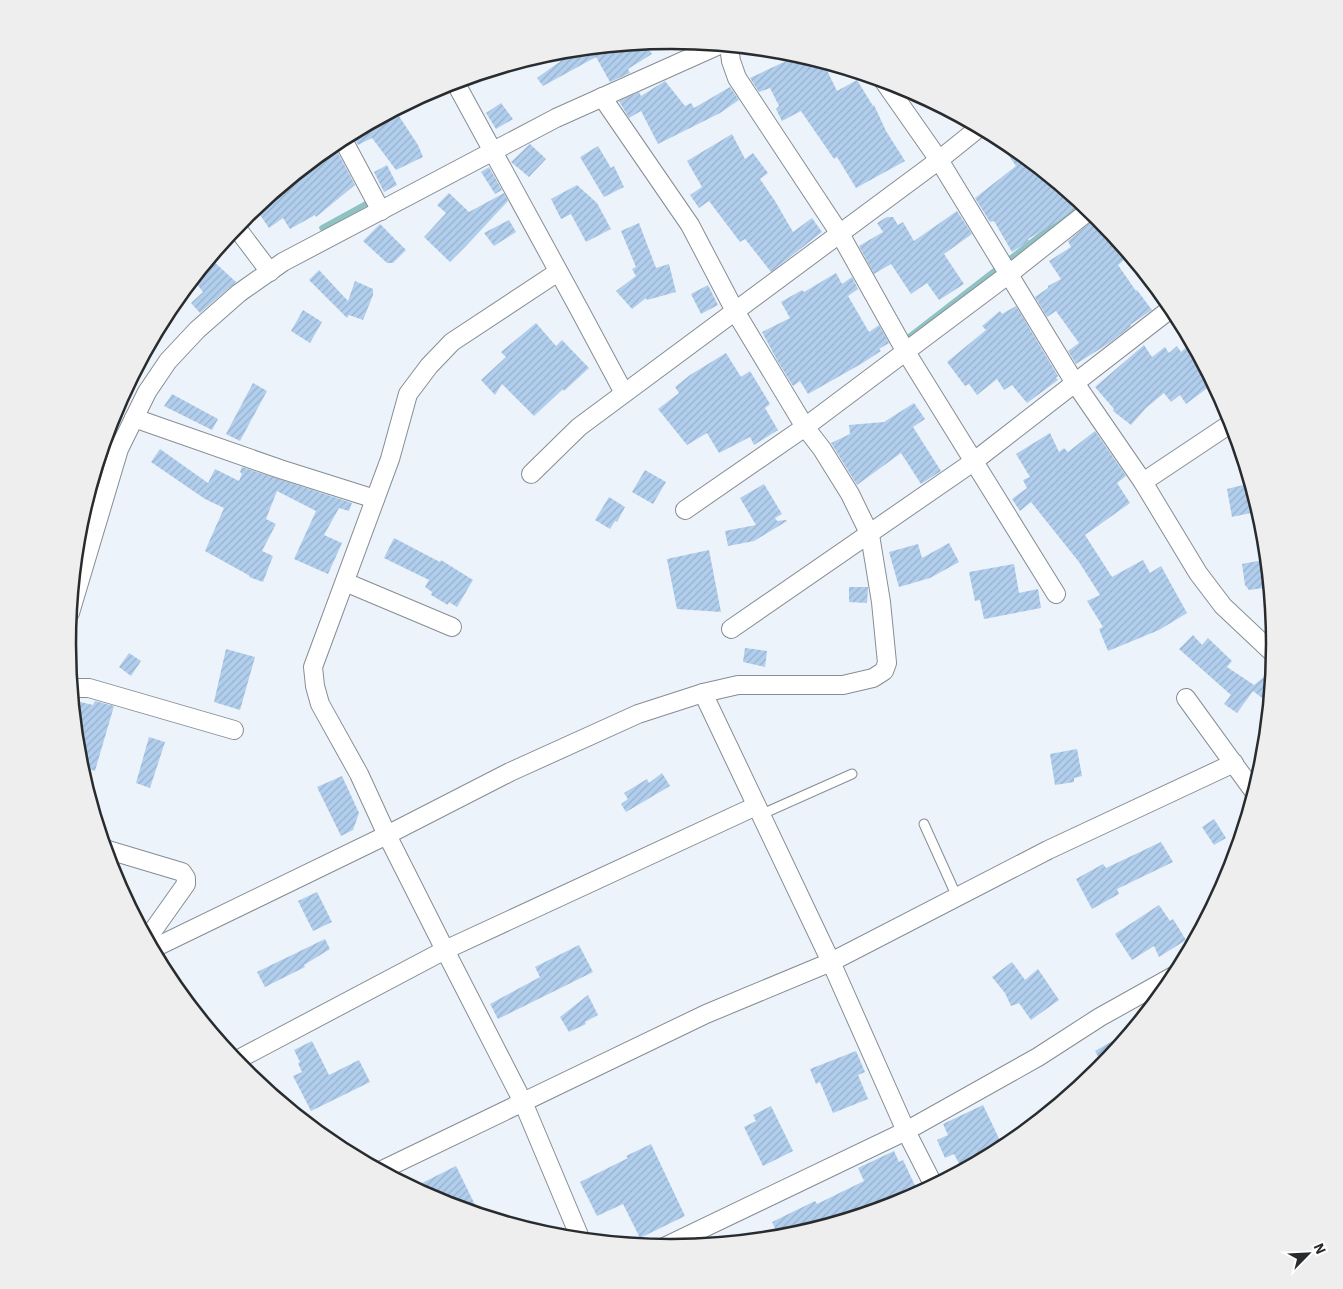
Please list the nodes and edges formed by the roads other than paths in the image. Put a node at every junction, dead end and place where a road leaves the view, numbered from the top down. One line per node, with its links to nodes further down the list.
1 (708, 50): 5 (street)
2 (730, 52): 13 (street)
3 (459, 88): 8 (street)
4 (890, 91): 9 (street)
5 (602, 97): 8 (street); 17 (street)
6 (974, 132): 9 (street)
7 (346, 146): 10 (street)
8 (494, 151): 10 (street); 15 (street)
9 (939, 160): 13 (street); 16 (street)
10 (381, 210): 14 (street)
11 (1084, 215): 16 (street)
12 (241, 233): 14 (street)
13 (840, 234): 17 (street); 19 (street)
14 (270, 272): 22 (street)
15 (558, 272): 21 (street); 28 (street)
16 (1009, 274): 19 (street); 20 (street)
17 (735, 311): 21 (street); 23 (street)
18 (1166, 312): 20 (street)
19 (906, 352): 23 (street); 25 (street)
20 (1075, 383): 25 (street); 27 (street)
21 (624, 393): 26 (street)
22 (134, 418): 28 (street); 31 (street)
23 (805, 427): 29 (street); 30 (street)
24 (1226, 427): 27 (street)
25 (973, 462): 30 (street); 33 (street)
26 (531, 474)
27 (1143, 482): 36 (street)
28 (376, 499): 32 (street)
29 (685, 510)
30 (870, 535): 35 (street); 38 (street)
31 (79, 582)
32 (344, 582): 34 (street); 46 (street)
33 (1056, 594)
34 (452, 627)
35 (731, 629)
36 (1267, 647)
37 (78, 688): 40 (street)
38 (703, 692): 44 (street); 46 (street)
39 (1186, 698): 41 (street)
40 (234, 730)
41 (1234, 763): 43 (street); 48 (street)
42 (852, 774): 44 (lane)
43 (1250, 787)
44 (758, 810): 51 (street); 52 (street)
45 (924, 824): 48 (lane)
46 (387, 834): 50 (street); 51 (street)
47 (113, 851): 49 (street)
48 (957, 897): 52 (street)
49 (151, 933)
50 (158, 946)
51 (445, 950): 54 (street); 55 (street)
52 (831, 962): 55 (street); 56 (street)
53 (1161, 983): 56 (street)
54 (242, 1057)
55 (523, 1102): 57 (street); 59 (street)
56 (906, 1131): 58 (street); 60 (street)
57 (387, 1167)
58 (931, 1181)
59 (579, 1233)
60 (679, 1240)

